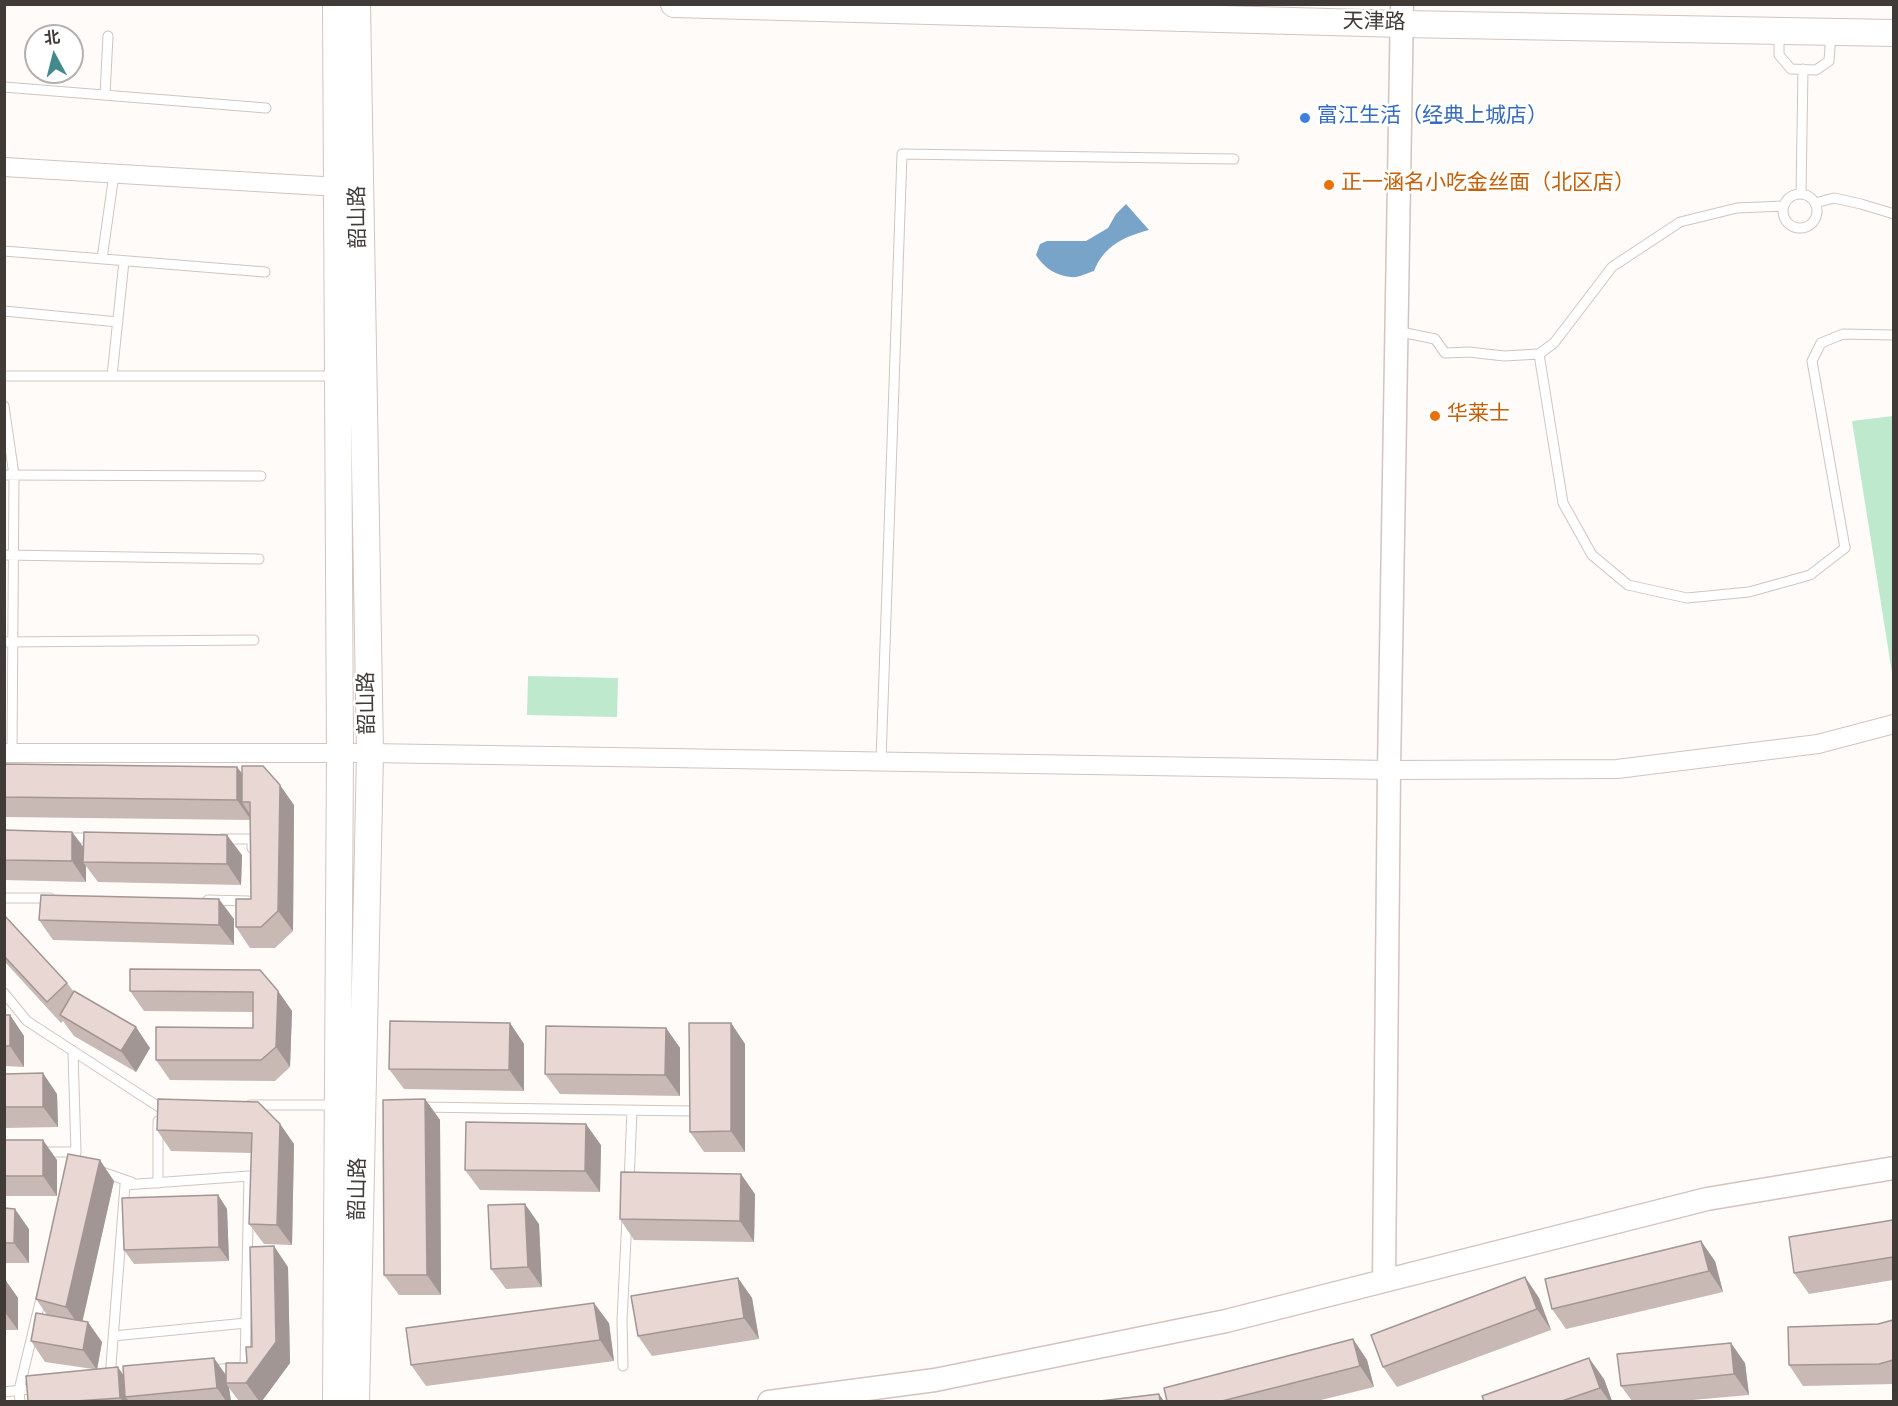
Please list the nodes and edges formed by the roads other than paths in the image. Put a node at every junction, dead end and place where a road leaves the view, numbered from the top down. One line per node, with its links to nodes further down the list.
1 (336, 4): 16 (main road, 韶山路)
2 (357, 4): 43 (main road, 韶山路)
3 (674, 4): 4 (main road, 天津路)
4 (1402, 14): 5 (main road, 天津路); 27 (street)
5 (1779, 32): 6 (main road, 天津路); 9 (lane)
6 (1831, 33): 7 (main road, 天津路); 9 (lane)
7 (1893, 33)
8 (108, 36): 11 (lane)
9 (1803, 69): 17 (lane)
10 (4, 87): 11 (lane)
11 (105, 95): 12 (lane)
12 (266, 108)
13 (1234, 159): 44 (lane)
14 (4, 167): 15 (street)
15 (114, 174): 16 (street); 22 (lane)
16 (339, 187): 32 (main road, 韶山路)
17 (1801, 194): 18 (lane); 19 (lane)
18 (1815, 203): 19 (lane); 20 (lane)
19 (1784, 206): 29 (lane)
20 (1893, 213)
21 (4, 251): 22 (lane)
22 (102, 259): 23 (lane)
23 (124, 261): 24 (lane); 26 (lane)
24 (265, 272)
25 (4, 311): 26 (lane)
26 (118, 322): 31 (lane)
27 (1396, 331): 29 (lane); 45 (street)
28 (1893, 335): 29 (lane)
29 (1539, 354)
30 (4, 376): 31 (lane)
31 (112, 376): 32 (lane)
32 (339, 376): 42 (main road, 韶山路)
33 (4, 406): 34 (lane)
34 (9, 475): 35 (lane); 36 (lane)
35 (261, 476)
36 (9, 555): 37 (lane); 39 (lane)
37 (259, 559)
38 (254, 640): 39 (lane)
39 (9, 642): 41 (lane)
40 (1893, 724): 45 (street)
41 (8, 753): 42 (street)
42 (340, 753): 43 (street); 58 (main road, 韶山路)
43 (370, 753): 44 (street); 58 (main road, 韶山路)
44 (881, 761): 45 (street)
45 (1389, 770): 72 (street)
46 (52, 838): 47 (lane)
47 (111, 838)
48 (205, 839): 49 (lane)
49 (252, 860)
50 (252, 891): 53 (lane)
51 (4, 898): 52 (lane)
52 (63, 898)
53 (193, 900)
54 (4, 993): 55 (lane)
55 (73, 1052): 59 (lane); 64 (lane)
56 (183, 1106): 59 (lane)
57 (242, 1106): 58 (lane)
58 (358, 1106): 85 (main road, 韶山路); 86 (main road, 韶山路)
59 (159, 1107): 68 (lane)
60 (409, 1107): 61 (lane)
61 (632, 1110): 62 (lane); 70 (lane)
62 (690, 1111)
63 (28, 1151): 64 (lane)
64 (76, 1152): 65 (lane)
65 (74, 1163): 67 (lane); 69 (lane)
66 (1893, 1168): 72 (street)
67 (71, 1174)
68 (158, 1183): 69 (lane); 74 (lane)
69 (136, 1184): 75 (lane)
70 (628, 1192)
71 (628, 1203): 76 (lane)
72 (1384, 1280): 87 (street)
73 (43, 1288): 82 (lane)
74 (246, 1323): 75 (lane); 77 (lane)
75 (113, 1336): 79 (lane)
76 (623, 1366)
77 (200, 1371)
78 (121, 1379): 79 (lane)
79 (110, 1381): 80 (lane)
80 (99, 1382)
81 (53, 1387): 82 (lane)
82 (19, 1390): 83 (lane); 84 (lane)
83 (4, 1392)
84 (20, 1401)
85 (336, 1401)
86 (356, 1401)
87 (769, 1401)

